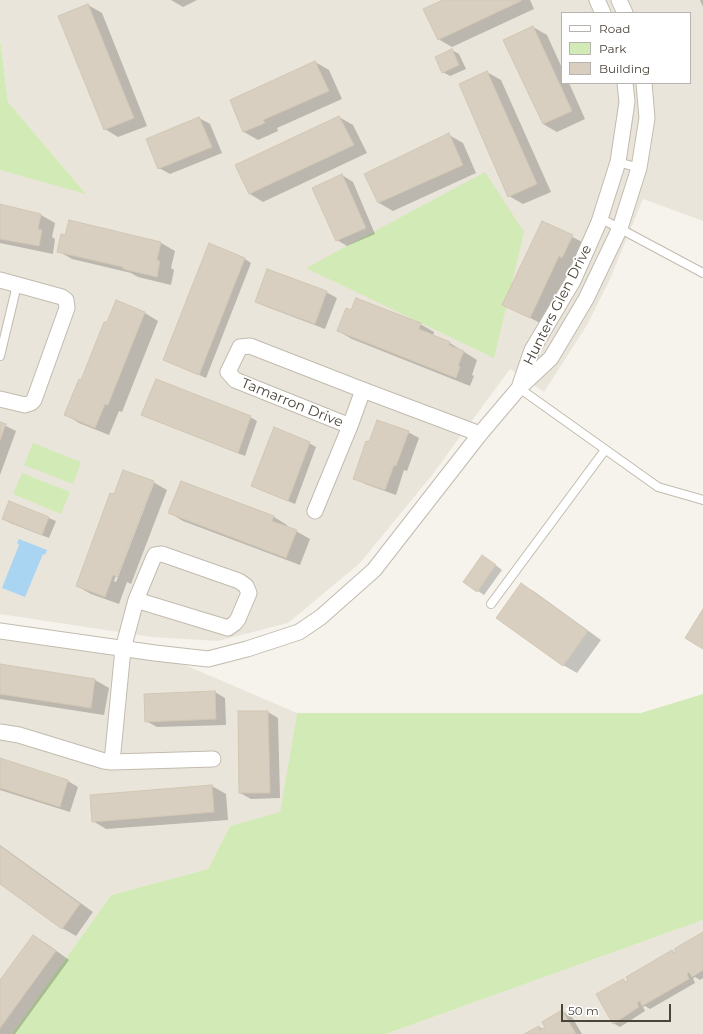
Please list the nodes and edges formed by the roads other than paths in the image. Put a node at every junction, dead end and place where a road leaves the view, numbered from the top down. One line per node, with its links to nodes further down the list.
1 (597, 0): 3 (street)
2 (619, 0): 4 (street)
3 (603, 12)
4 (625, 12)
5 (625, 84): 7 (street, Hunters Glen Drive)
6 (644, 84): 8 (street, Hunters Glen Drive)
7 (618, 162): 8 (lane); 9 (street, Hunters Glen Drive)
8 (639, 168): 10 (street, Hunters Glen Drive)
9 (600, 218): 10 (lane); 15 (street, Hunters Glen Drive)
10 (620, 228): 11 (lane); 15 (street, Hunters Glen Drive)
11 (703, 273)
12 (0, 280): 13 (street)
13 (17, 285): 14 (lane); 17 (street)
14 (0, 356)
15 (519, 388): 19 (street, Hunters Glen Drive); 20 (lane)
16 (363, 390): 18 (street, Tamarron Drive); 18 (street, Tamarron Drive); 19 (street, Tamarron Drive)
17 (0, 399)
18 (350, 426): 22 (street, Tamarron Drive)
19 (480, 434): 26 (street, Hunters Glen Drive)
20 (605, 450): 21 (lane); 24 (lane)
21 (703, 500)
22 (315, 511)
23 (136, 600): 23 (street); 26 (street)
24 (491, 604)
25 (0, 631): 26 (street)
26 (123, 649): 29 (street)
27 (0, 732): 29 (street)
28 (213, 759): 29 (street)
29 (112, 762)

